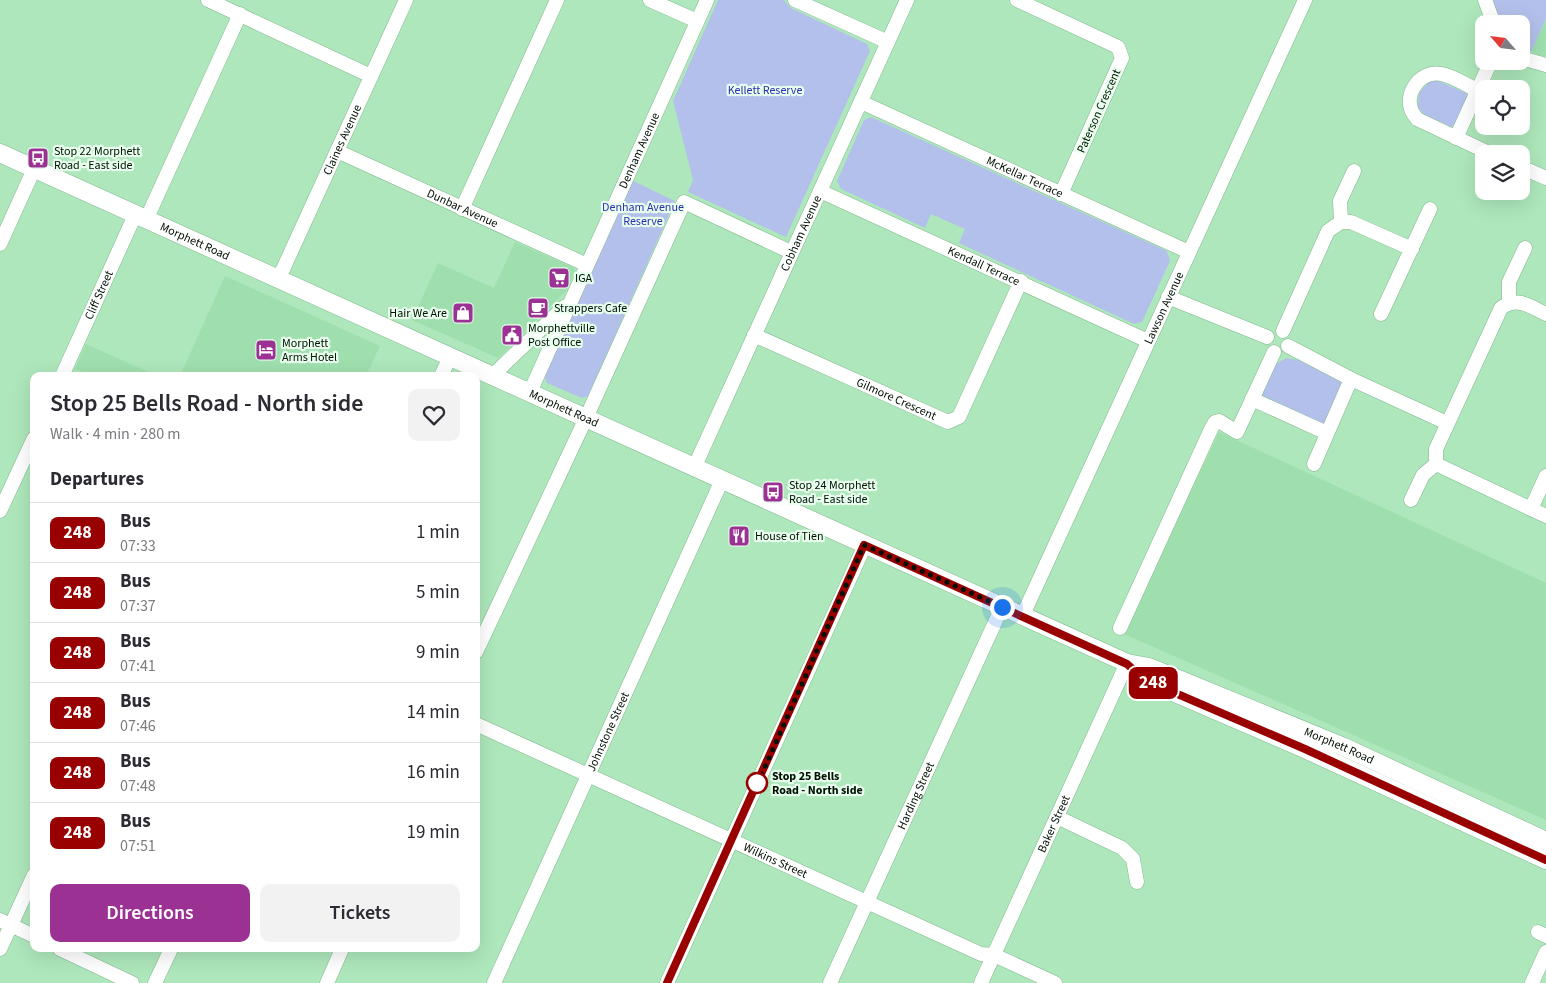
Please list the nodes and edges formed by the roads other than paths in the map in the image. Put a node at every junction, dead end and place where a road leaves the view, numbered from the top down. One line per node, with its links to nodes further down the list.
1 (208, 0): 11 (street)
2 (406, 0): 17 (street, Claines Avenue)
3 (557, 0): 31 (street)
4 (650, 0): 13 (street)
5 (707, 0): 13 (street, Denham Avenue)
6 (795, 0): 14 (street)
7 (907, 0): 14 (street, Cobham Avenue)
8 (1017, 0): 30 (street, Paterson Crescent)
9 (1305, 0): 39 (street, Lawson Avenue)
10 (1486, 0): 12 (street)
11 (239, 9): 17 (street); 33 (street, Cliff Street)
12 (1491, 15)
13 (697, 21): 40 (street, Denham Avenue)
14 (888, 42): 20 (street, Cobham Avenue)
15 (1530, 61): 16 (street)
16 (1546, 65)
17 (371, 76): 23 (street, Claines Avenue)
18 (1475, 89): 21 (street)
19 (1475, 95): 21 (street)
20 (860, 102): 29 (street, Cobham Avenue); 30 (street, McKellar Terrace)
21 (1456, 138): 22 (street)
22 (1475, 147)
23 (337, 152): 31 (street, Dunbar Avenue); 41 (street, Claines Avenue)
24 (0, 153): 25 (main road, Morphett Road)
25 (34, 169): 33 (main road, Morphett Road); 35 (street)
26 (1354, 171): 34 (street)
27 (1530, 171): 28 (street)
28 (1546, 178)
29 (820, 191): 38 (street, Cobham Avenue); 42 (street, Kendall Terrace)
30 (1061, 194): 39 (street, McKellar Terrace)
31 (462, 209): 40 (street, Dunbar Avenue)
32 (1430, 209): 37 (street)
33 (140, 217): 41 (main road, Morphett Road); 55 (street, Cliff Street)
34 (1341, 222): 37 (street); 48 (street)
35 (0, 244)
36 (1525, 248): 45 (street)
37 (1412, 249): 46 (street)
38 (791, 252): 49 (street, Cobham Avenue); 61 (street)
39 (1189, 252): 43 (street, Lawson Avenue)
40 (586, 265): 44 (street, Denham Avenue)
41 (279, 278): 54 (main road, Morphett Road)
42 (1020, 281): 49 (street, Gilmore Crescent); 51 (street, Kendall Terrace)
43 (1168, 296): 50 (street); 51 (street, Lawson Avenue)
44 (570, 302): 57 (street, Denham Avenue); 59 (street, Denham Avenue)
45 (1510, 302): 47 (street); 62 (street)
46 (1381, 314)
47 (1546, 314)
48 (1283, 331): 50 (street); 52 (street)
49 (754, 335): 67 (street, Cobham Avenue)
50 (1267, 337): 53 (street)
51 (1148, 341): 76 (street, Lawson Avenue)
52 (1288, 346): 53 (street); 58 (street)
53 (1274, 352): 60 (street)
54 (450, 357): 56 (street); 57 (main road, Morphett Road)
55 (64, 372)
56 (443, 372)
57 (492, 376): 59 (main road, Morphett Road)
58 (1351, 379): 62 (street); 63 (street)
59 (530, 392): 61 (main road, Morphett Road)
60 (1252, 399): 63 (street); 77 (street)
61 (586, 418): 67 (main road, Morphett Road); 78 (street)
62 (1447, 423): 66 (street)
63 (1327, 433): 65 (street)
64 (30, 447): 72 (street)
65 (1314, 464)
66 (1436, 464): 70 (street); 71 (street)
67 (694, 468): 69 (main road, Morphett Road)
68 (1546, 476): 71 (street)
69 (722, 480): 74 (main road, Morphett Road); 81 (street, Johnstone Street)
70 (1411, 500)
71 (1531, 509): 73 (street)
72 (0, 511)
73 (1546, 516)
74 (864, 545): 75 (main road, Morphett Road); 83 (street)
75 (1002, 607): 76 (main road, Morphett Road); 88 (street, Harding Street)
76 (1022, 617): 79 (main road, Morphett Road)
77 (1120, 628)
78 (480, 643)
79 (1127, 664): 82 (street, Baker Street); 84 (main road, Morphett Road); 85 (main road, Morphett Road)
80 (480, 726): 81 (street, Wilkins Street)
81 (589, 775): 83 (street, Wilkins Street); 100 (street, Johnstone Street)
82 (1057, 817): 87 (street); 96 (street, Baker Street)
83 (732, 840): 88 (street, Wilkins Street); 101 (street)
84 (1546, 841)
85 (1546, 860)
86 (30, 881): 89 (street)
87 (1137, 882)
88 (867, 902): 96 (street, Wilkins Street); 102 (street, Harding Street)
89 (5, 922): 90 (street); 91 (street)
90 (30, 934)
91 (0, 949)
92 (66, 952): 97 (street)
93 (170, 952): 98 (street)
94 (341, 952): 99 (street)
95 (1546, 952): 105 (street)
96 (994, 955): 103 (street, Baker Street); 104 (street, Wilkins Street)
97 (132, 983)
98 (155, 983)
99 (327, 983)
100 (494, 983)
101 (667, 983)
102 (830, 983)
103 (981, 983)
104 (1055, 983)
105 (1532, 983)

